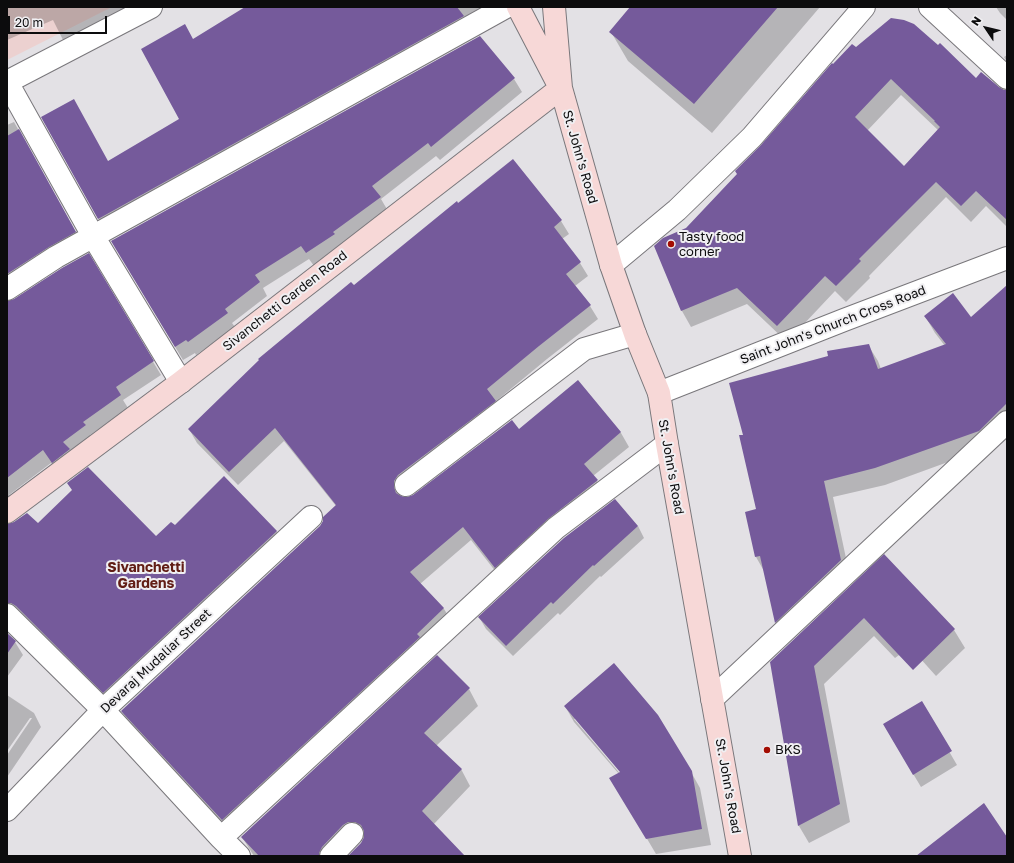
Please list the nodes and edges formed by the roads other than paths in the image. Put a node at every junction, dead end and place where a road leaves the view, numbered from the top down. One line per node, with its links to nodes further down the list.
1 (151, 7): 7 (street)
2 (516, 7): 8 (main road, St. John's Road); 9 (street)
3 (554, 7): 8 (main road, St. John's Road)
4 (864, 7): 11 (street)
5 (930, 7): 6 (street)
6 (1007, 78)
7 (7, 82): 9 (street)
8 (561, 88): 11 (main road, St. John's Road); 14 (main road, Sivanchetti Garden Road)
9 (93, 236): 12 (street); 14 (street)
10 (1007, 258): 15 (street, Saint John's Church Cross Road)
11 (611, 265): 13 (main road, St. John's Road)
12 (7, 289)
13 (635, 334): 15 (main road, St. John's Road); 18 (street)
14 (181, 382): 19 (main road, Sivanchetti Garden Road)
15 (659, 393): 17 (main road, St. John's Road)
16 (1007, 422): 22 (street)
17 (667, 444): 22 (main road, St. John's Road); 26 (street)
18 (406, 485)
19 (7, 512)
20 (311, 517): 23 (street, Devaraj Mudaliar Street)
21 (7, 615): 23 (street)
22 (712, 699): 29 (main road, St. John's Road)
23 (103, 710): 24 (street, Devaraj Mudaliar Street); 26 (street)
24 (7, 810)
25 (352, 834): 28 (street)
26 (221, 838): 27 (street)
27 (239, 856)
28 (331, 856)
29 (740, 856)

